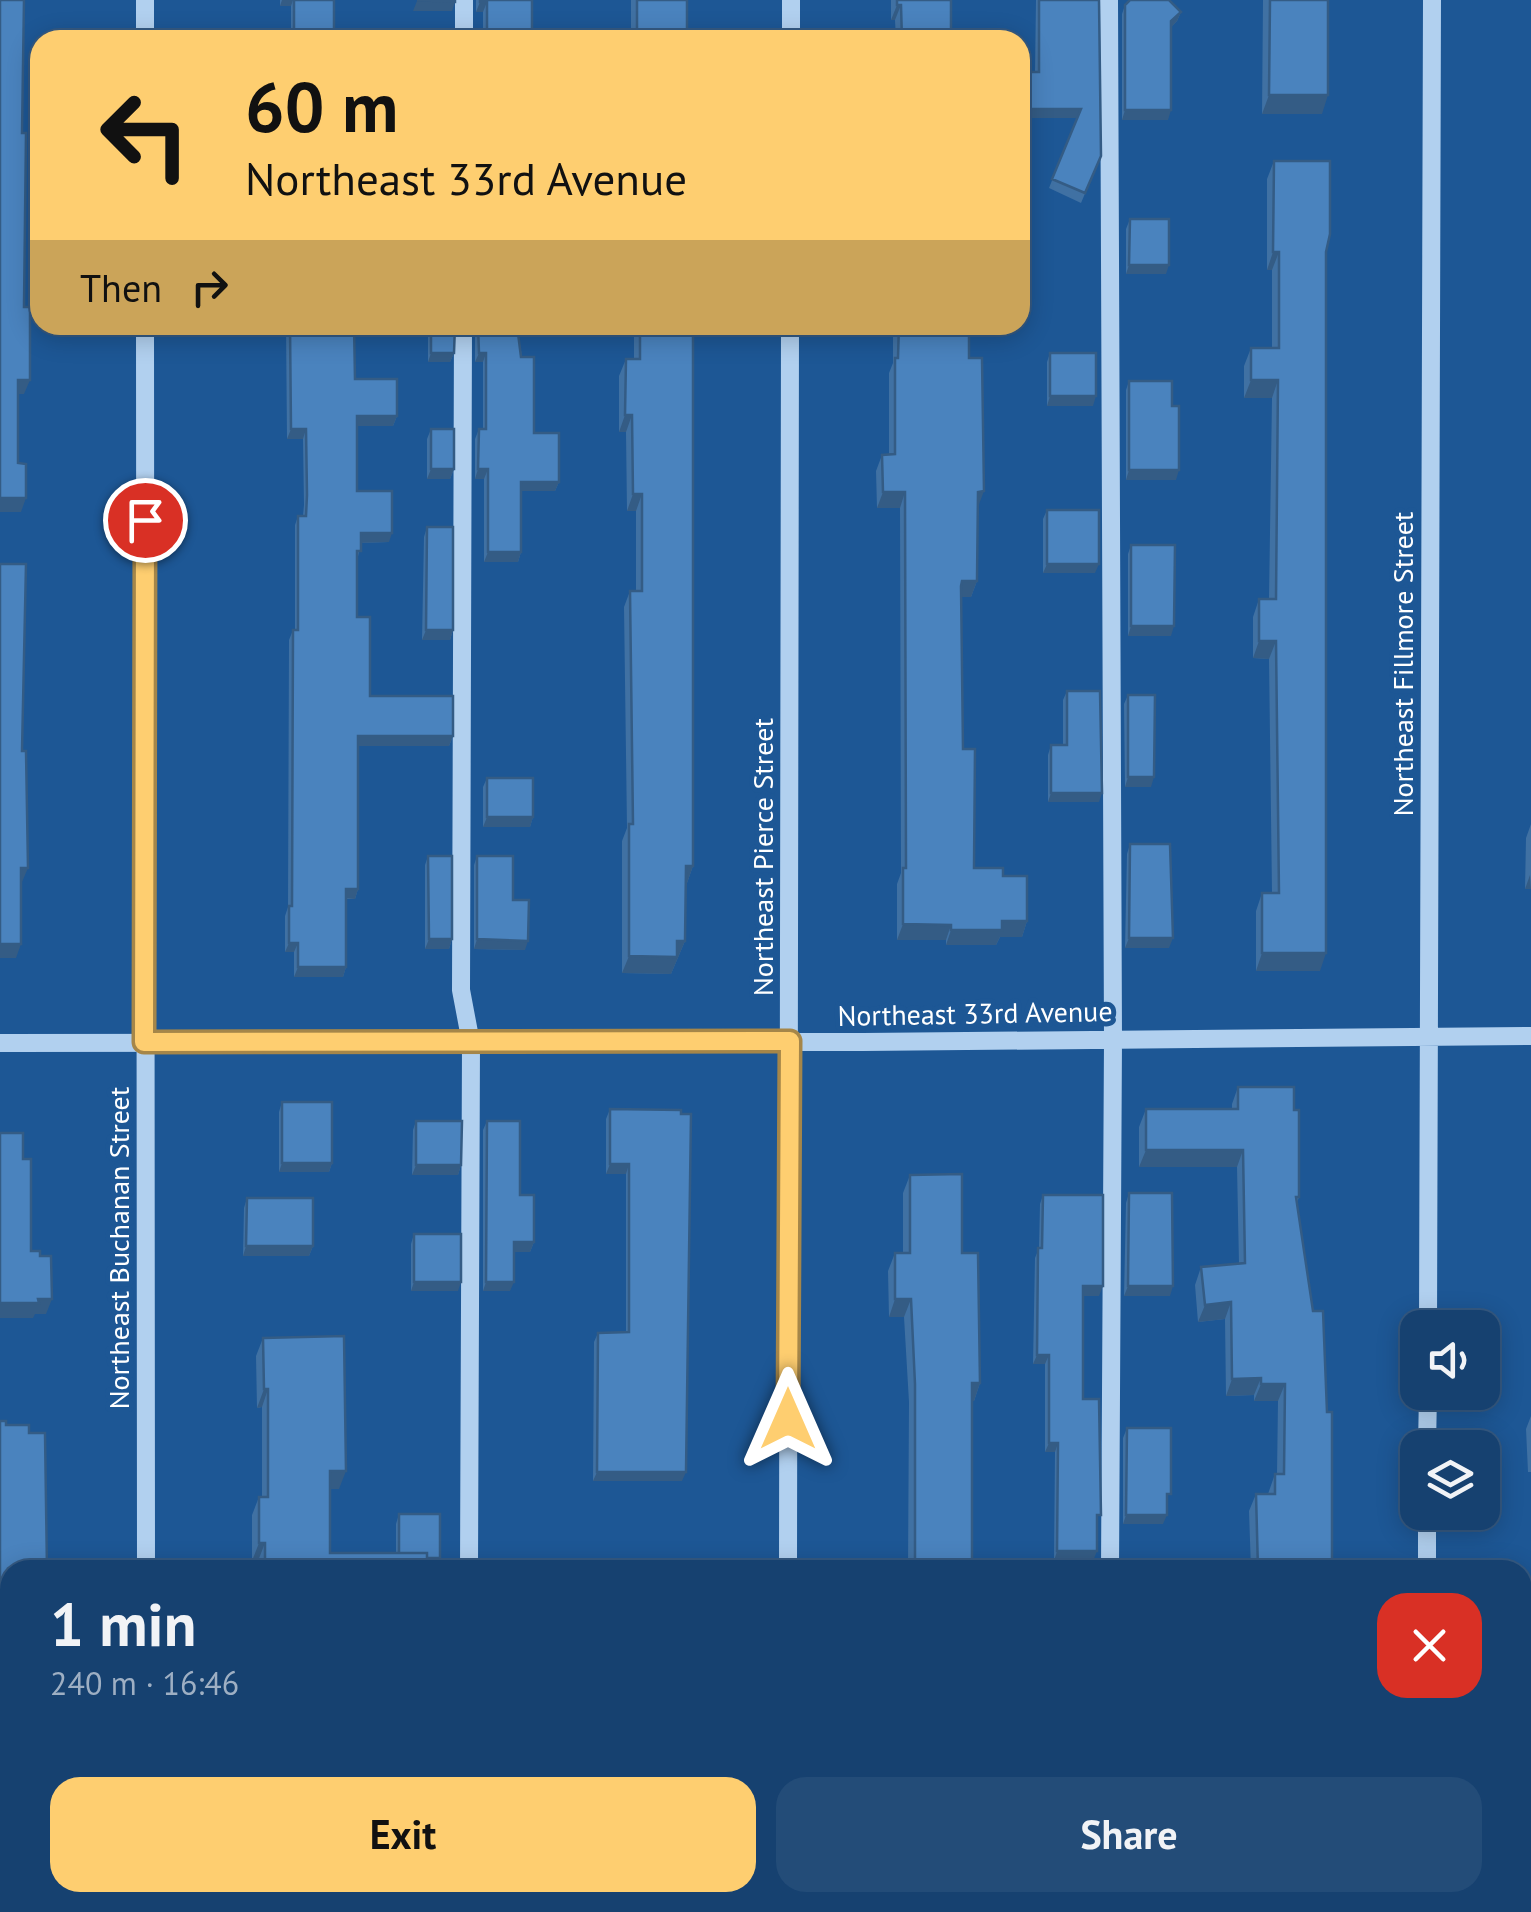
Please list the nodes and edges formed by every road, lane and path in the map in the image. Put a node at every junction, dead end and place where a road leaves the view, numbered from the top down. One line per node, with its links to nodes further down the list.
1 (145, 0): 6 (street)
2 (464, 0): 7 (street)
3 (791, 0): 8 (street)
4 (1110, 0): 14 (street)
5 (1432, 0): 12 (street, Northeast Fillmore Street)
6 (145, 30)
7 (464, 30)
8 (791, 30)
9 (145, 335): 17 (street, Northeast Buchanan Street)
10 (463, 335): 18 (street)
11 (790, 335): 15 (street, Northeast Pierce Street)
12 (1430, 1036): 13 (street, Northeast 33rd Avenue); 14 (street, Northeast 33rd Avenue); 19 (street, Northeast Fillmore Street)
13 (1531, 1036)
14 (1112, 1040): 15 (street, Northeast 33rd Avenue); 24 (street)
15 (790, 1041): 18 (street, Northeast 33rd Avenue); 23 (street, Northeast Pierce Street)
16 (0, 1042): 17 (street, Northeast 33rd Avenue)
17 (144, 1042): 18 (street, Northeast 33rd Avenue); 21 (street, Northeast Buchanan Street)
18 (471, 1043): 22 (street)
19 (1428, 1310)
20 (1427, 1530): 25 (street)
21 (146, 1560)
22 (468, 1560)
23 (788, 1560)
24 (1110, 1560)
25 (1427, 1560)

